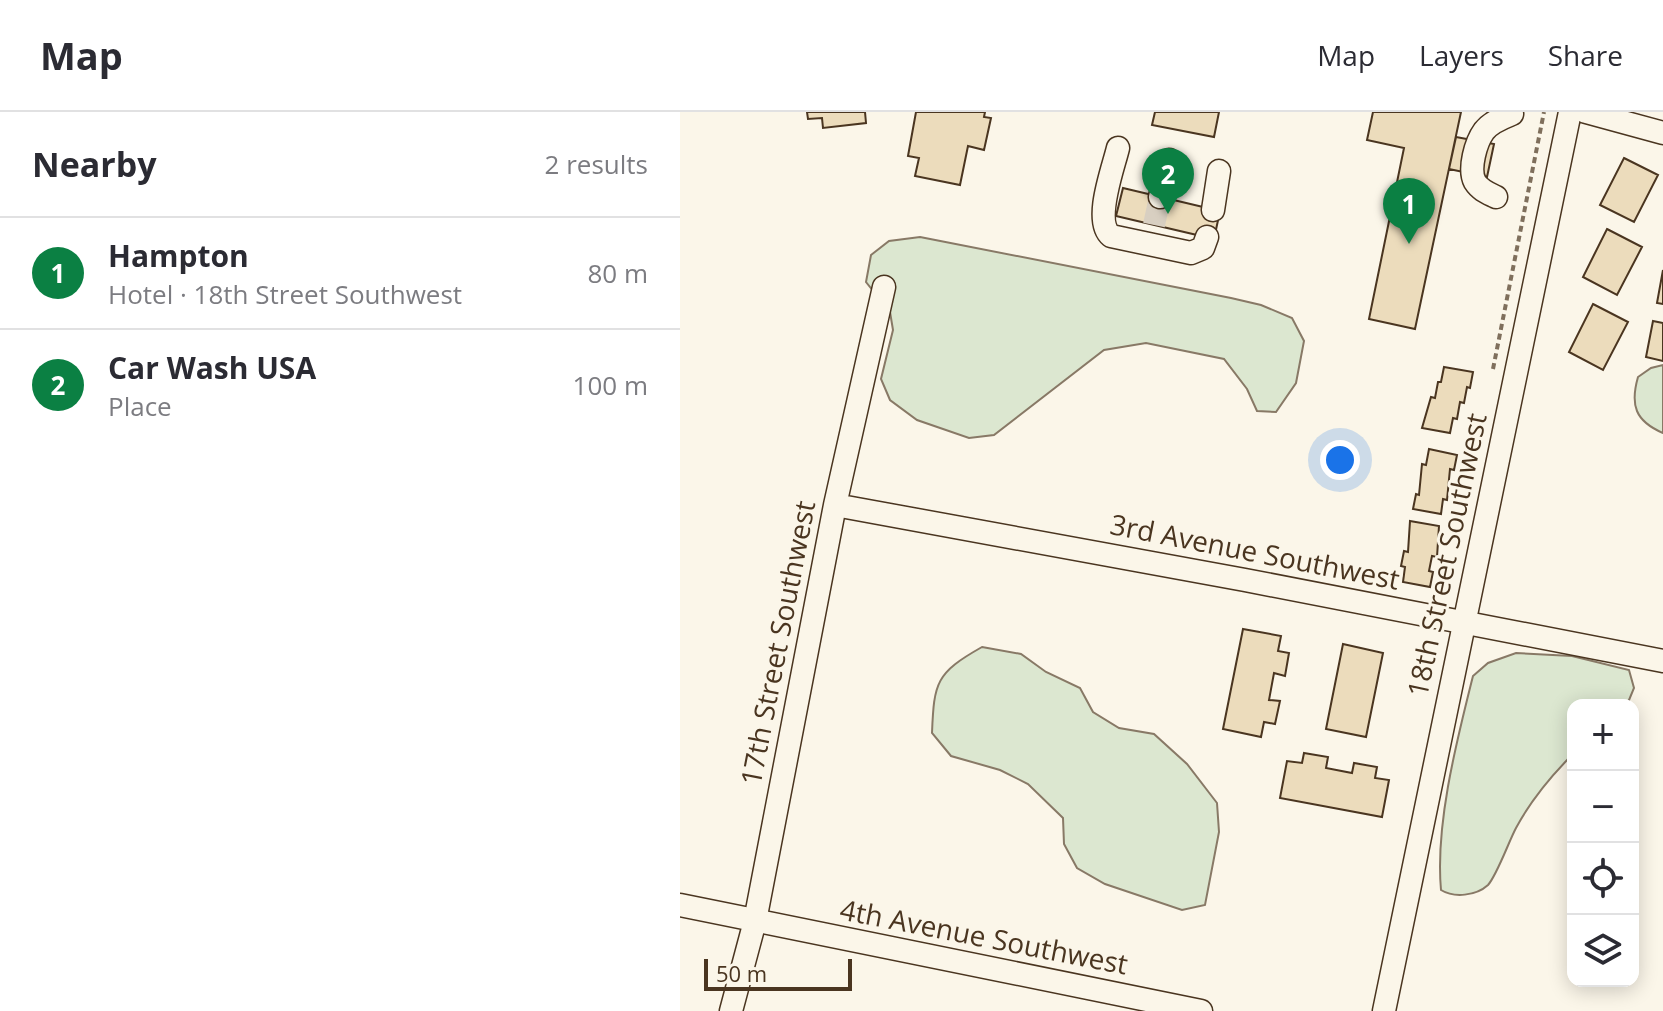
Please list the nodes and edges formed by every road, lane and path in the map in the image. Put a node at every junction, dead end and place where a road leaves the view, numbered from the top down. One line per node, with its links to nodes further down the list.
1 (1544, 112): 16 (path)
2 (1570, 112): 18 (street, 18th Street Southwest)
3 (1586, 112): 5 (street)
4 (1512, 114): 10 (street)
5 (1663, 133)
6 (1118, 148): 14 (street)
7 (1169, 160): 9 (street)
8 (1219, 171): 11 (street)
9 (1160, 197)
10 (1496, 197)
11 (1213, 210)
12 (1154, 225): 14 (street)
13 (1207, 237): 14 (street)
14 (1129, 240)
15 (884, 287): 17 (street, 17th Street Southwest)
16 (1493, 369)
17 (835, 505): 18 (street, 3rd Avenue Southwest); 21 (street, 17th Street Southwest)
18 (1463, 622): 19 (street, 3rd Avenue Southwest); 24 (street, 18th Street Southwest)
19 (1663, 661)
20 (680, 904): 21 (street, 4th Avenue Southwest)
21 (755, 921): 22 (street, 17th Street Southwest); 23 (street, 4th Avenue Southwest)
22 (731, 1011)
23 (1201, 1011)
24 (1384, 1011)

